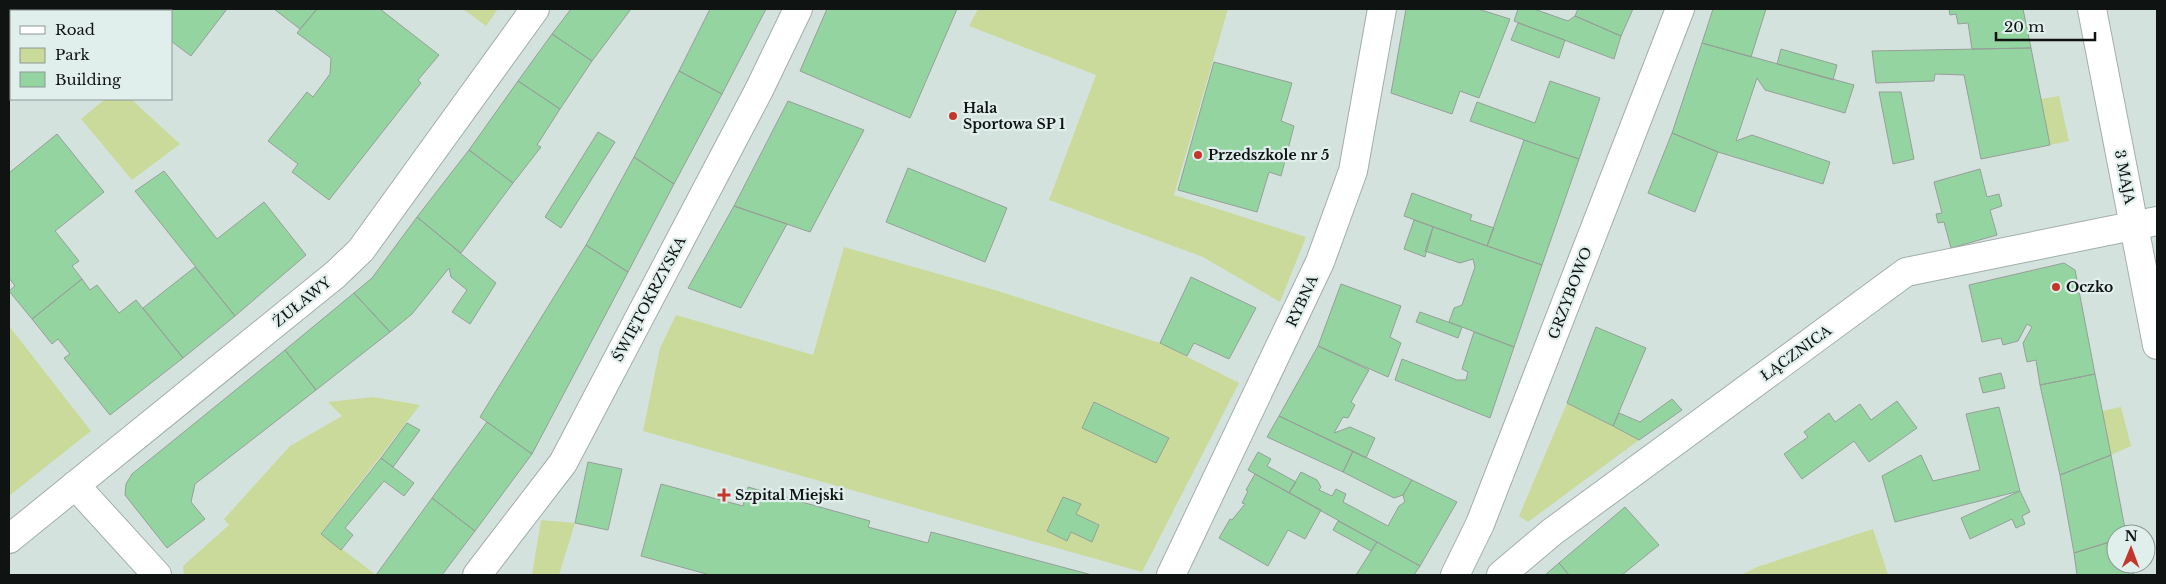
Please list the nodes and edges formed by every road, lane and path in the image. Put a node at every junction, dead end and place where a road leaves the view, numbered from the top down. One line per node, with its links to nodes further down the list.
1 (535, 9): 8 (street, ŻUŁAWY)
2 (798, 9): 11 (street, ŚWIĘTOKRZYSKA)
3 (1382, 9): 12 (street, RYBNA)
4 (1680, 9): 13 (street, GRZYBOWO)
5 (2092, 9): 6 (street, 3 MAJA)
6 (2146, 224): 7 (street, 3 MAJA); 14 (street, ŁĄCZNICA)
7 (2157, 345)
8 (75, 485): 9 (street, ŻUŁAWY); 10 (street)
9 (9, 539)
10 (157, 575)
11 (478, 575)
12 (1171, 575)
13 (1455, 575)
14 (1502, 575)

